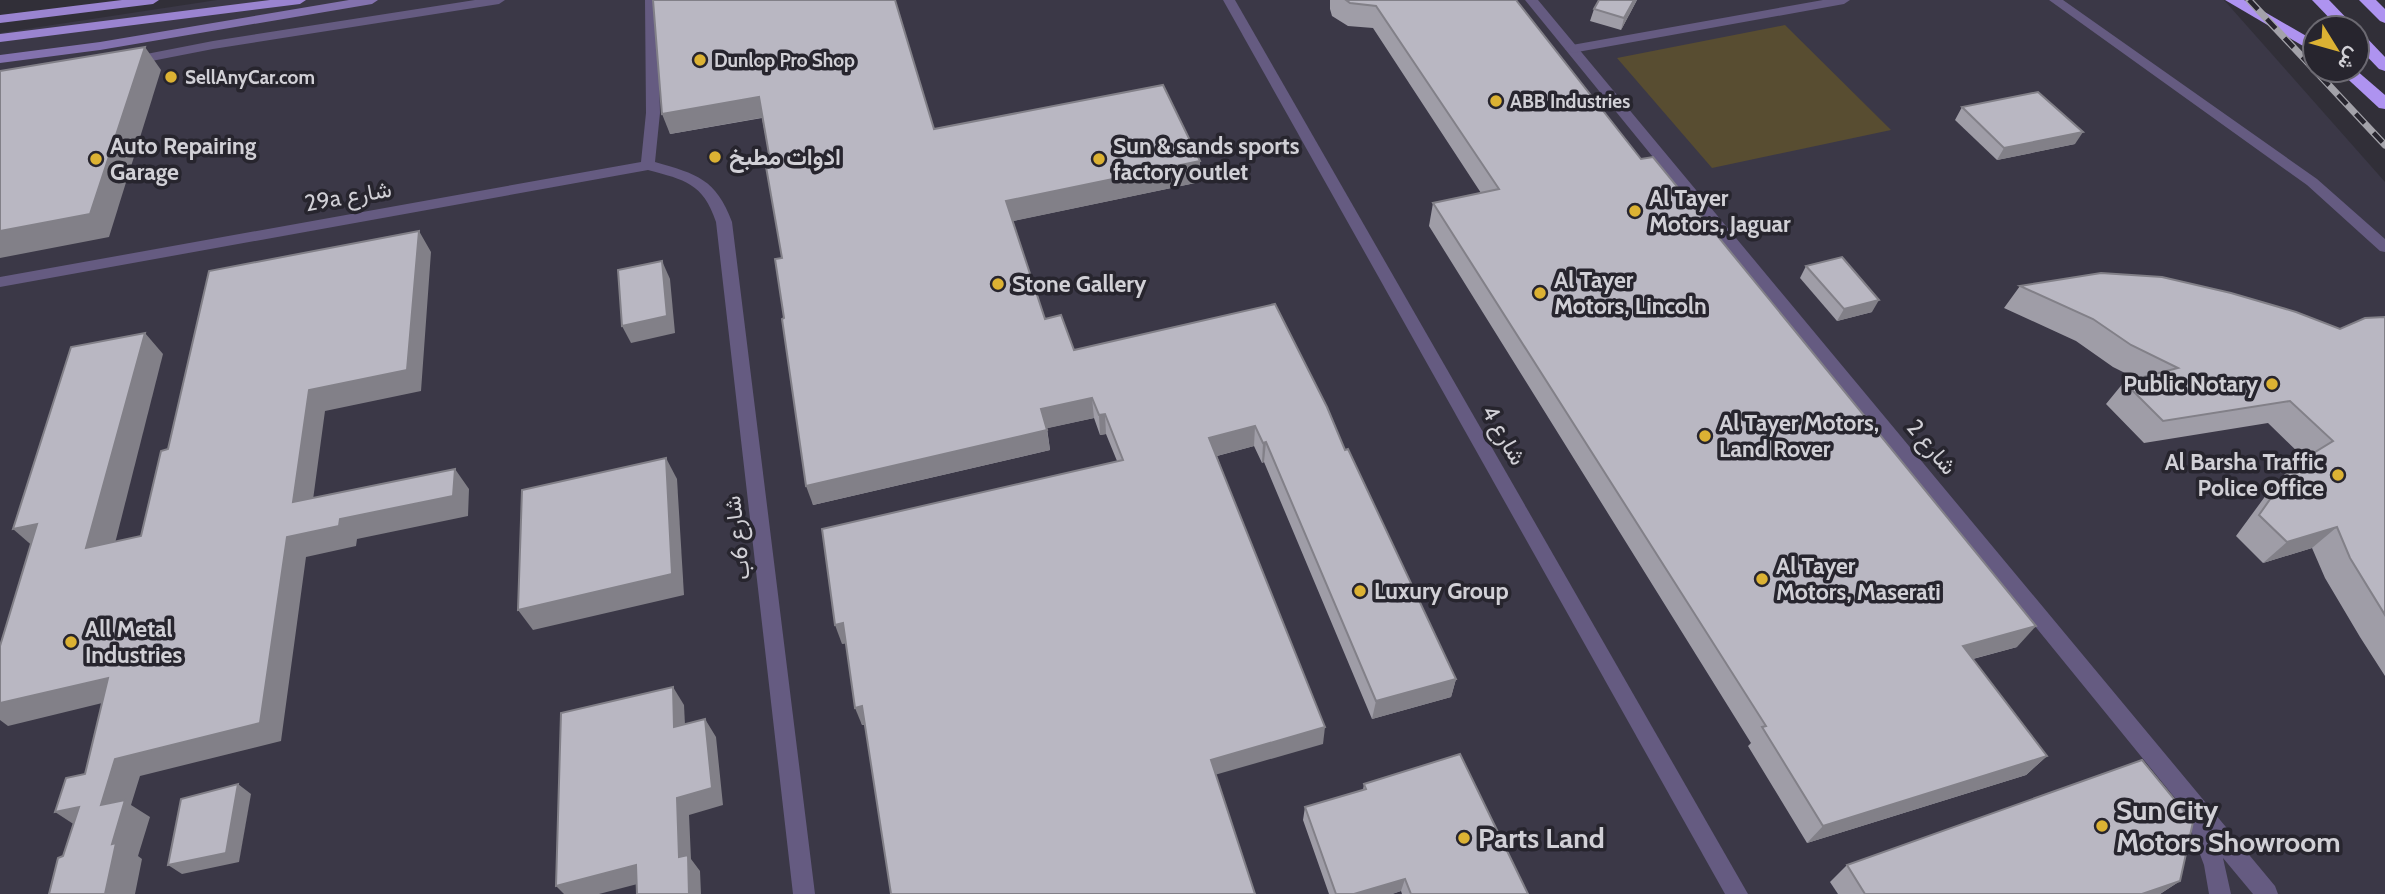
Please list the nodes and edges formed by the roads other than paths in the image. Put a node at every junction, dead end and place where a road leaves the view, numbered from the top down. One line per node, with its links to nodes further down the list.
1 (153, 0): 15 (main road)
2 (300, 0): 16 (main road)
3 (372, 0): 20 (main road)
4 (499, 0): 21 (street)
5 (651, 0): 25 (street)
6 (1229, 0): 31 (street, شارع 4)
7 (1531, 0): 18 (street, شارع 2)
8 (1844, 0): 18 (street)
9 (2055, 0): 27 (street)
10 (2233, 0): 17 (highway)
11 (2320, 0): 13 (highway)
12 (2367, 0): 14 (highway)
13 (2334, 14)
14 (2385, 18)
15 (0, 19)
16 (0, 38)
17 (2301, 40)
18 (1572, 49): 29 (street, شارع 2)
19 (2371, 52): 22 (highway)
20 (0, 59)
21 (115, 64)
22 (2385, 66)
23 (2362, 84): 24 (highway)
24 (2385, 104)
25 (648, 165): 26 (street, 29a شارع); 28 (street, 29a شارع)
26 (702, 183): 30 (street, شارع 6ب)
27 (2385, 247)
28 (0, 282)
29 (2184, 792): 32 (street); 33 (street, شارع 2)
30 (804, 894)
31 (1737, 894)
32 (2220, 894)
33 (2267, 894)

